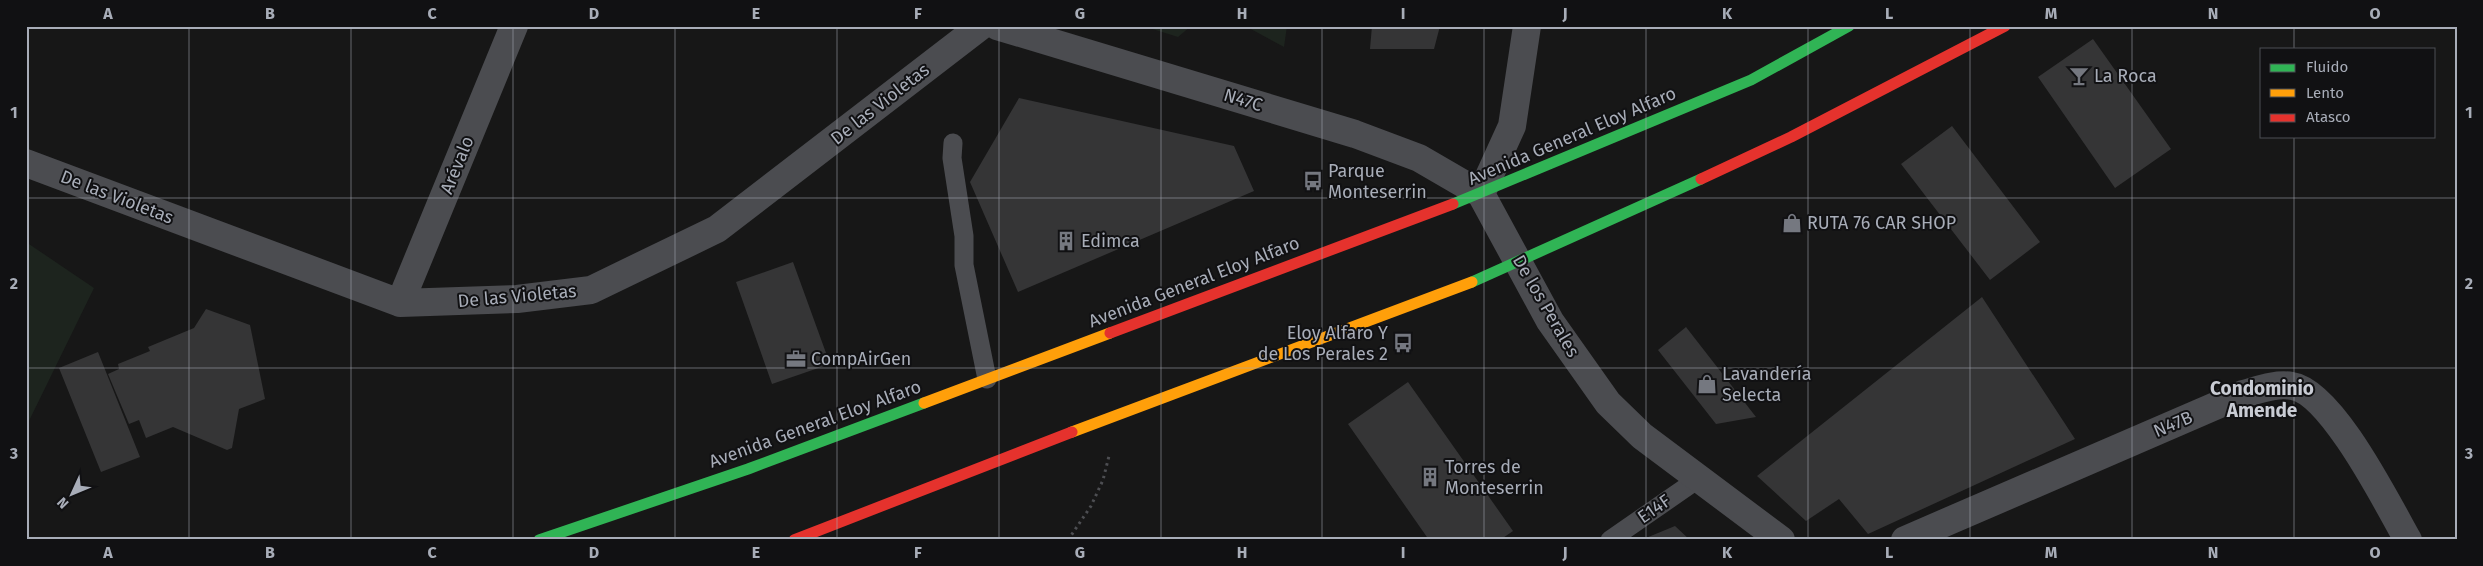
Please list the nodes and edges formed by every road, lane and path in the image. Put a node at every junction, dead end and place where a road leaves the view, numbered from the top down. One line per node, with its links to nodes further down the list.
1 (514, 26): 11 (street, Arévalo)
2 (981, 26): 11 (street, De las Violetas)
3 (997, 26): 9 (street, N47C)
4 (1527, 26): 9 (street)
5 (1849, 26): 9 (main road, Avenida General Eloy Alfaro)
6 (2005, 26): 10 (main road)
7 (953, 143): 12 (lane)
8 (26, 163): 11 (street, De las Violetas)
9 (1481, 194): 10 (street, De los Perales); 12 (main road, Avenida General Eloy Alfaro)
10 (1520, 262): 13 (main road); 14 (street, De los Perales)
11 (400, 303)
12 (987, 379): 15 (main road, Avenida General Eloy Alfaro)
13 (1119, 414): 16 (main road); 17 (path)
14 (1698, 479): 18 (lane, E14F); 19 (street, De los Perales)
15 (539, 540)
16 (794, 540)
17 (1068, 540)
18 (1610, 540)
19 (1781, 540)
20 (1905, 540): 21 (street, N47B)
21 (2408, 540)

